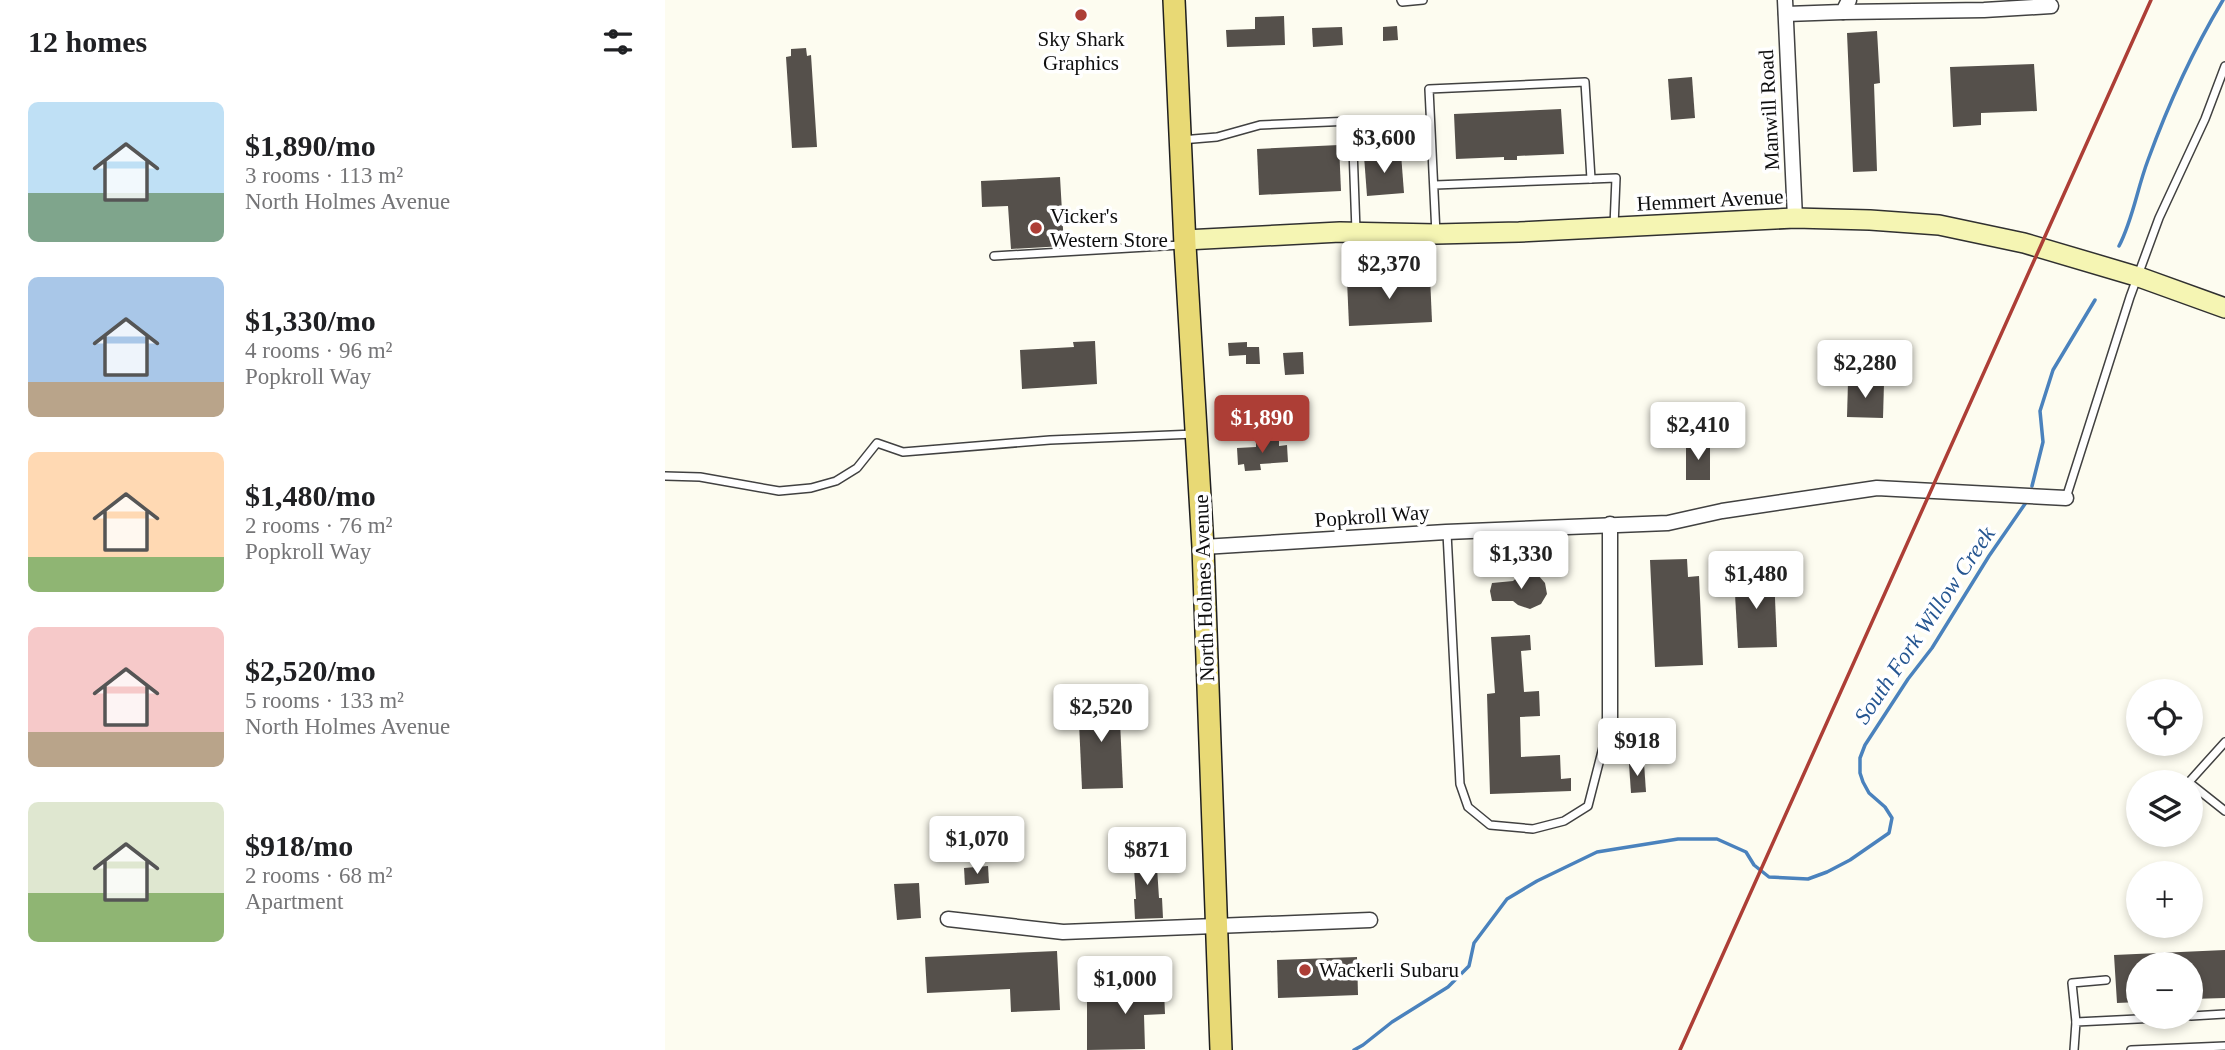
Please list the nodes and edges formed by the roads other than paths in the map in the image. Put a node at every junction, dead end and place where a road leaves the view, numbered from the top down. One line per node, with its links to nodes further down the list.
1 (1174, 0): 8 (main road, North Holmes Avenue)
2 (1401, 0): 3 (lane)
3 (1423, 0)
4 (1846, 6): 5 (street); 6 (street)
5 (2051, 6)
6 (1786, 7): 11 (street, Manwill Road)
7 (2225, 66): 17 (lane)
8 (1180, 140): 13 (lane); 15 (main road, North Holmes Avenue)
9 (1591, 178): 10 (lane); 10 (lane); 12 (lane)
10 (1434, 185): 14 (lane)
11 (1795, 218): 12 (street, Hemmert Avenue); 17 (street, Hemmert Avenue)
12 (1614, 226): 14 (street, Hemmert Avenue)
13 (1356, 233): 14 (street, Hemmert Avenue); 15 (street, Hemmert Avenue)
14 (1436, 234)
15 (1185, 242): 16 (lane); 19 (main road, North Holmes Avenue)
16 (994, 256)
17 (2139, 277): 18 (street, Hemmert Avenue); 21 (lane)
18 (2225, 308)
19 (1196, 434): 20 (lane); 24 (main road, North Holmes Avenue)
20 (665, 476)
21 (2066, 498): 22 (street, Popkroll Way)
22 (1610, 524): 23 (street, Popkroll Way); 25 (street)
23 (1446, 532): 24 (street, Popkroll Way); 25 (lane)
24 (1203, 547): 32 (main road, North Holmes Avenue)
25 (1610, 720)
26 (2225, 742): 27 (lane)
27 (2201, 770)
28 (2203, 793): 29 (lane)
29 (2225, 811)
30 (948, 919): 32 (street)
31 (1370, 920): 32 (street)
32 (1217, 926): 40 (main road, North Holmes Avenue)
33 (2106, 980): 37 (lane)
34 (2225, 1014): 35 (lane)
35 (2203, 1015)
36 (2126, 1020): 37 (lane)
37 (2076, 1022): 41 (lane)
38 (2225, 1046): 39 (lane)
39 (2168, 1049): 42 (lane)
40 (1221, 1050)
41 (2074, 1050)
42 (2131, 1050)

